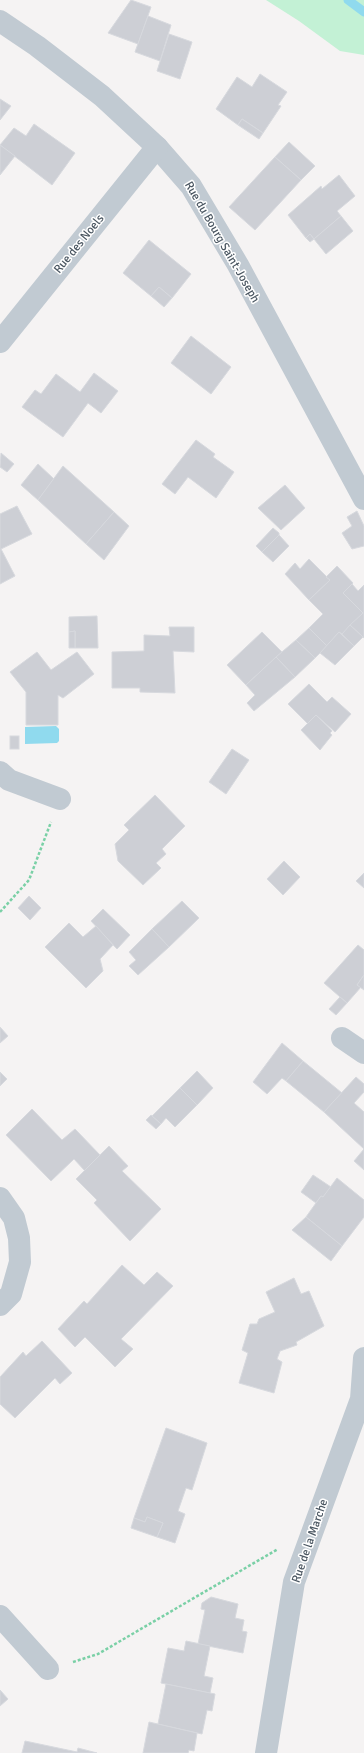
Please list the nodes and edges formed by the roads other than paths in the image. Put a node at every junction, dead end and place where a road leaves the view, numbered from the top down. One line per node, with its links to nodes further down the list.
1 (0, 21): 2 (street, Rue du Bourg Saint-Joseph)
2 (157, 147): 3 (street, Rue des Noels); 4 (street, Rue du Bourg Saint-Joseph)
3 (0, 342)
4 (364, 499)
5 (0, 772): 6 (street)
6 (60, 799)
7 (342, 1038): 8 (street)
8 (364, 1054)
9 (0, 1198): 10 (street)
10 (0, 1305)
11 (364, 1358): 14 (street, Rue de la Marche)
12 (0, 1616): 13 (street)
13 (48, 1669)
14 (266, 1753)

